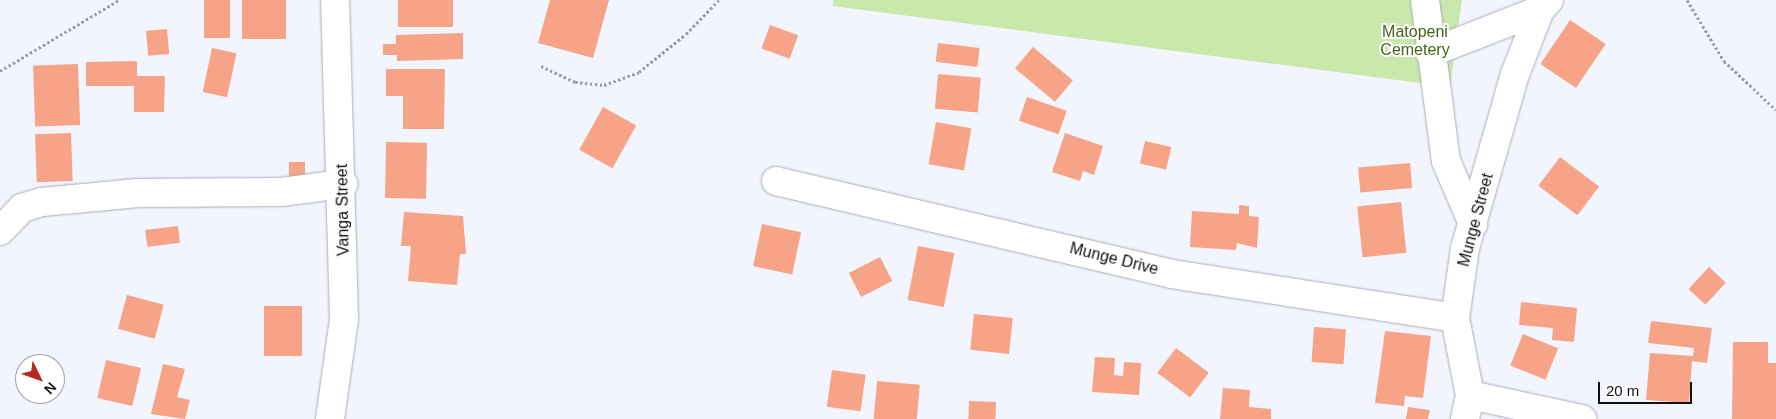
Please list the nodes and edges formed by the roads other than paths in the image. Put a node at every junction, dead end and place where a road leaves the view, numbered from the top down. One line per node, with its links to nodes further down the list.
1 (335, 0): 6 (street, Vanga Street)
2 (1425, 0): 4 (street)
3 (1544, 5): 4 (street); 7 (street, Munge Street)
4 (1430, 54): 7 (street)
5 (776, 181): 9 (street, Munge Drive)
6 (343, 184): 8 (street); 11 (street, Vanga Street)
7 (1473, 224): 9 (street, Munge Street)
8 (0, 231)
9 (1455, 318): 10 (street, Munge Street)
10 (1468, 407): 12 (street, Munge Street)
11 (330, 419)
12 (1582, 419)

